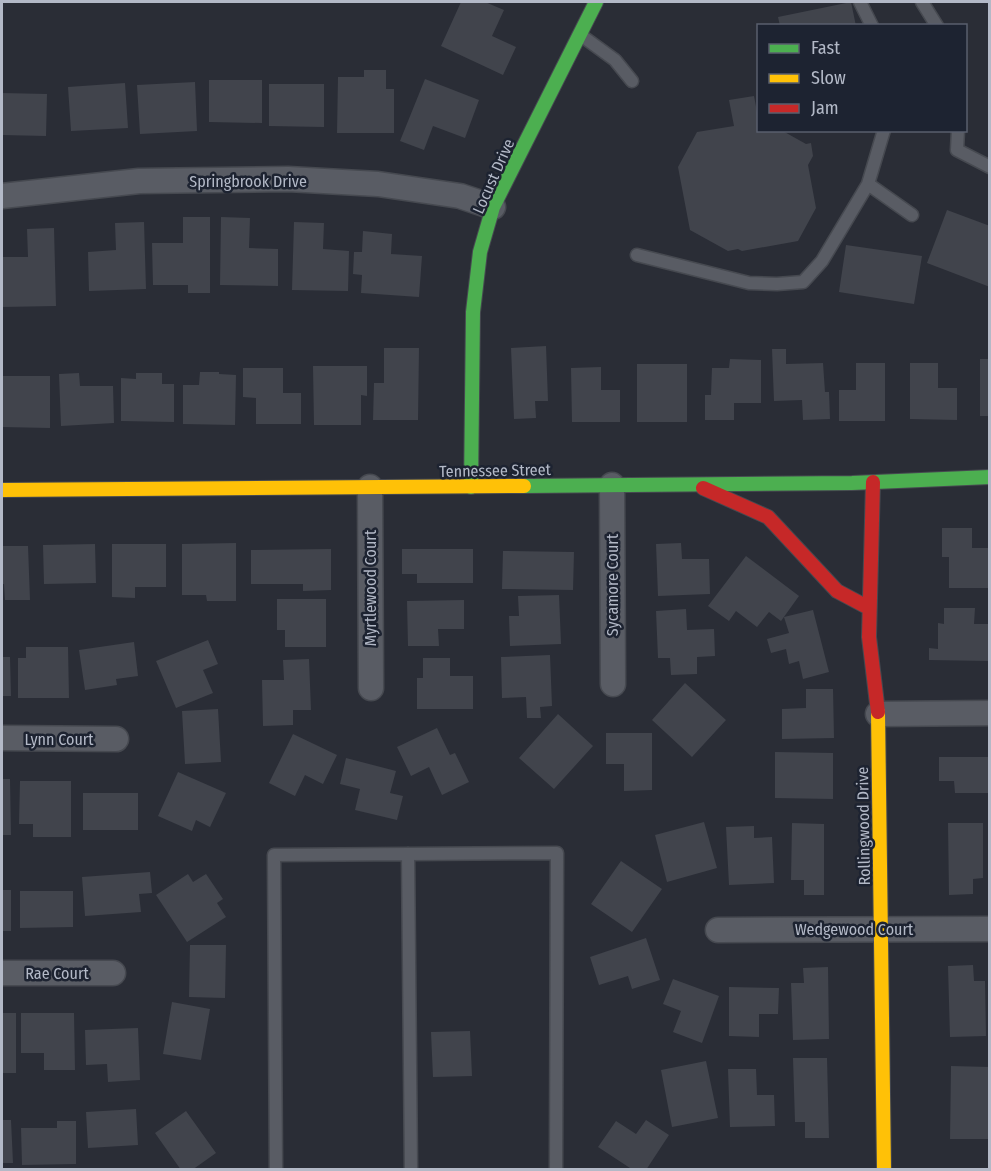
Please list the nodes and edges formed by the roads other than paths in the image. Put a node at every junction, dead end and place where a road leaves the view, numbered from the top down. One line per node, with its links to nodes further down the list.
1 (596, 2): 6 (street, Locust Drive)
2 (860, 2): 4 (lane)
3 (922, 2): 5 (lane)
4 (871, 24)
5 (936, 24)
6 (580, 34): 7 (lane); 13 (street, Locust Drive)
7 (632, 81)
8 (883, 132): 11 (lane)
9 (958, 132): 10 (lane)
10 (990, 167)
11 (868, 184): 14 (lane); 15 (lane)
12 (2, 196): 13 (street, Springbrook Drive)
13 (494, 207): 21 (street, Locust Drive)
14 (912, 215)
15 (637, 255)
16 (990, 477): 17 (street, Tennessee Street)
17 (873, 482): 18 (street, Tennessee Street); 23 (street, Rollingwood Drive)
18 (694, 484): 19 (street, Tennessee Street); 23 (street)
19 (612, 485): 21 (street, Tennessee Street); 24 (street, Sycamore Court)
20 (369, 487): 21 (street, Tennessee Street); 22 (street, Tennessee Street); 25 (street, Myrtlewood Court)
21 (471, 487)
22 (2, 490)
23 (869, 608): 27 (street, Rollingwood Drive)
24 (612, 684)
25 (371, 688)
26 (990, 713): 27 (street)
27 (878, 714): 31 (street, Rollingwood Drive)
28 (2, 738): 29 (street, Lynn Court)
29 (116, 739)
30 (408, 854): 36 (lane); 37 (lane); 38 (lane)
31 (881, 929): 32 (street, Wedgewood Court); 33 (street, Wedgewood Court); 39 (street, Rollingwood Drive)
32 (990, 929)
33 (718, 930)
34 (2, 973): 35 (street, Rae Court)
35 (113, 973)
36 (276, 1170)
37 (411, 1170)
38 (556, 1170)
39 (884, 1170)

